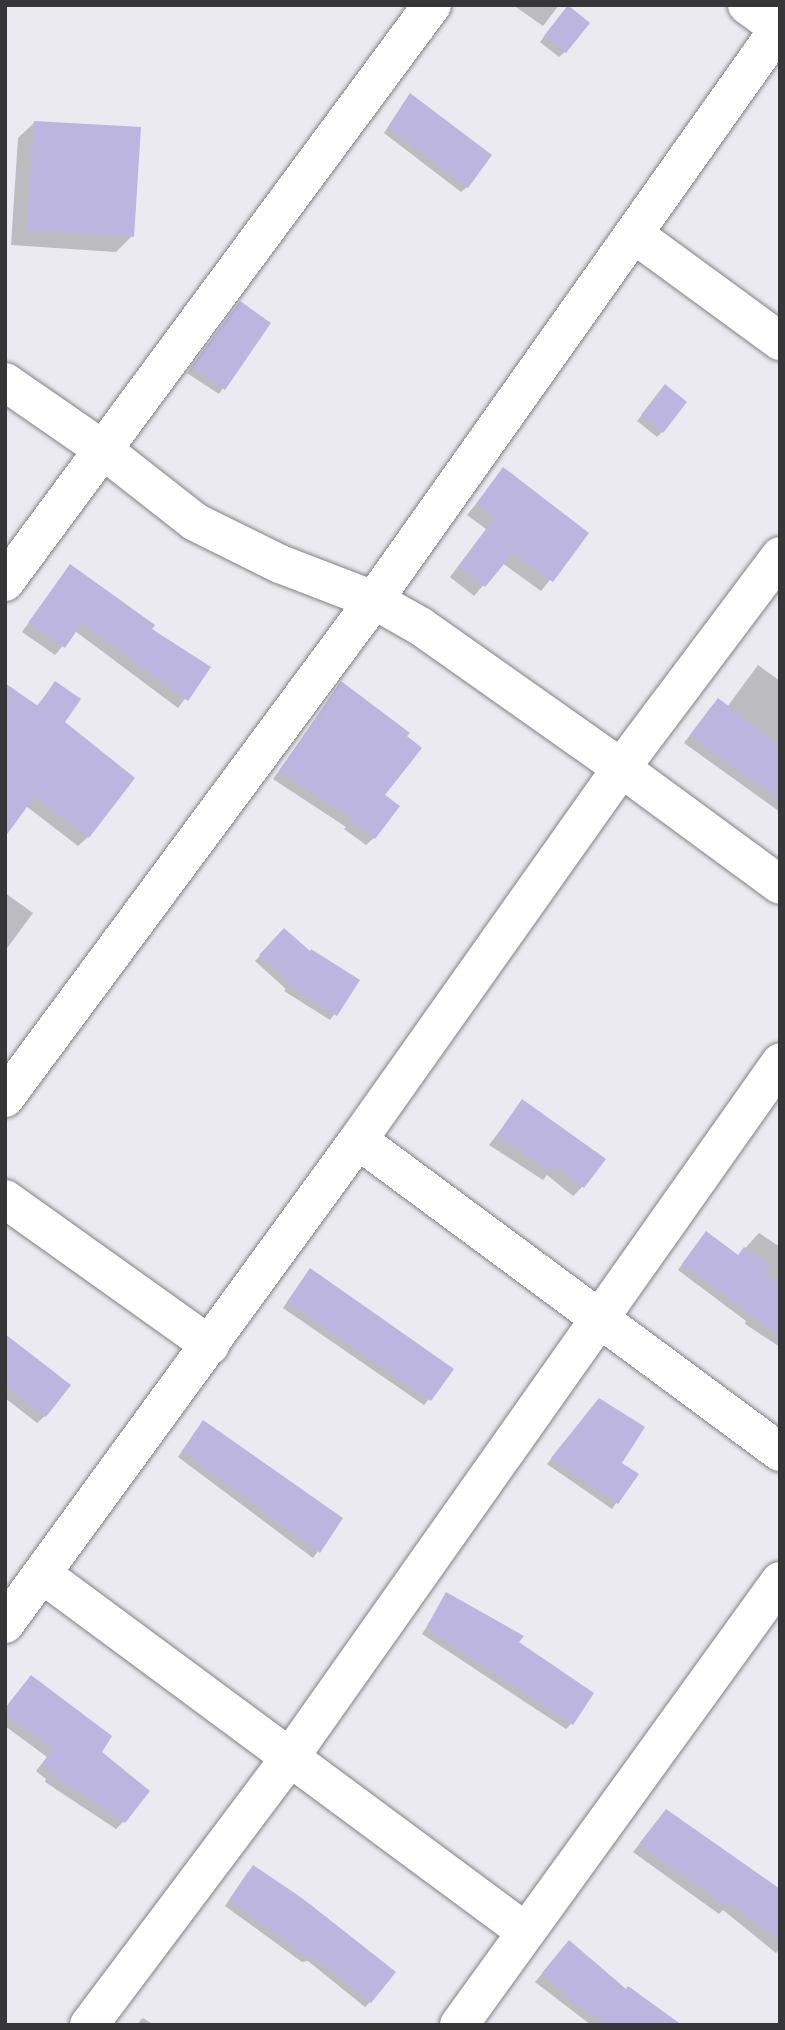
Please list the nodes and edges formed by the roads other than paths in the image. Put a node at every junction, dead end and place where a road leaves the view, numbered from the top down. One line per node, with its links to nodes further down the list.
1 (432, 5): 7 (street)
2 (747, 5): 3 (street)
3 (779, 28): 4 (street)
4 (635, 235): 5 (street); 10 (street)
5 (780, 341)
6 (5, 382): 7 (street)
7 (102, 449): 9 (street); 10 (street)
8 (780, 556): 11 (street)
9 (5, 583)
10 (374, 600): 11 (street); 14 (street)
11 (621, 768): 12 (street); 15 (street)
12 (780, 886)
13 (780, 1063): 17 (street)
14 (5, 1098)
15 (358, 1140): 17 (street); 18 (street)
16 (5, 1199): 18 (street)
17 (598, 1320): 19 (street); 23 (street)
18 (210, 1345): 20 (street)
19 (780, 1452)
20 (41, 1574): 22 (street); 23 (street)
21 (780, 1581): 24 (street)
22 (5, 1624)
23 (289, 1757): 24 (street); 25 (street)
24 (526, 1932): 26 (street)
25 (89, 2025)
26 (459, 2025)

